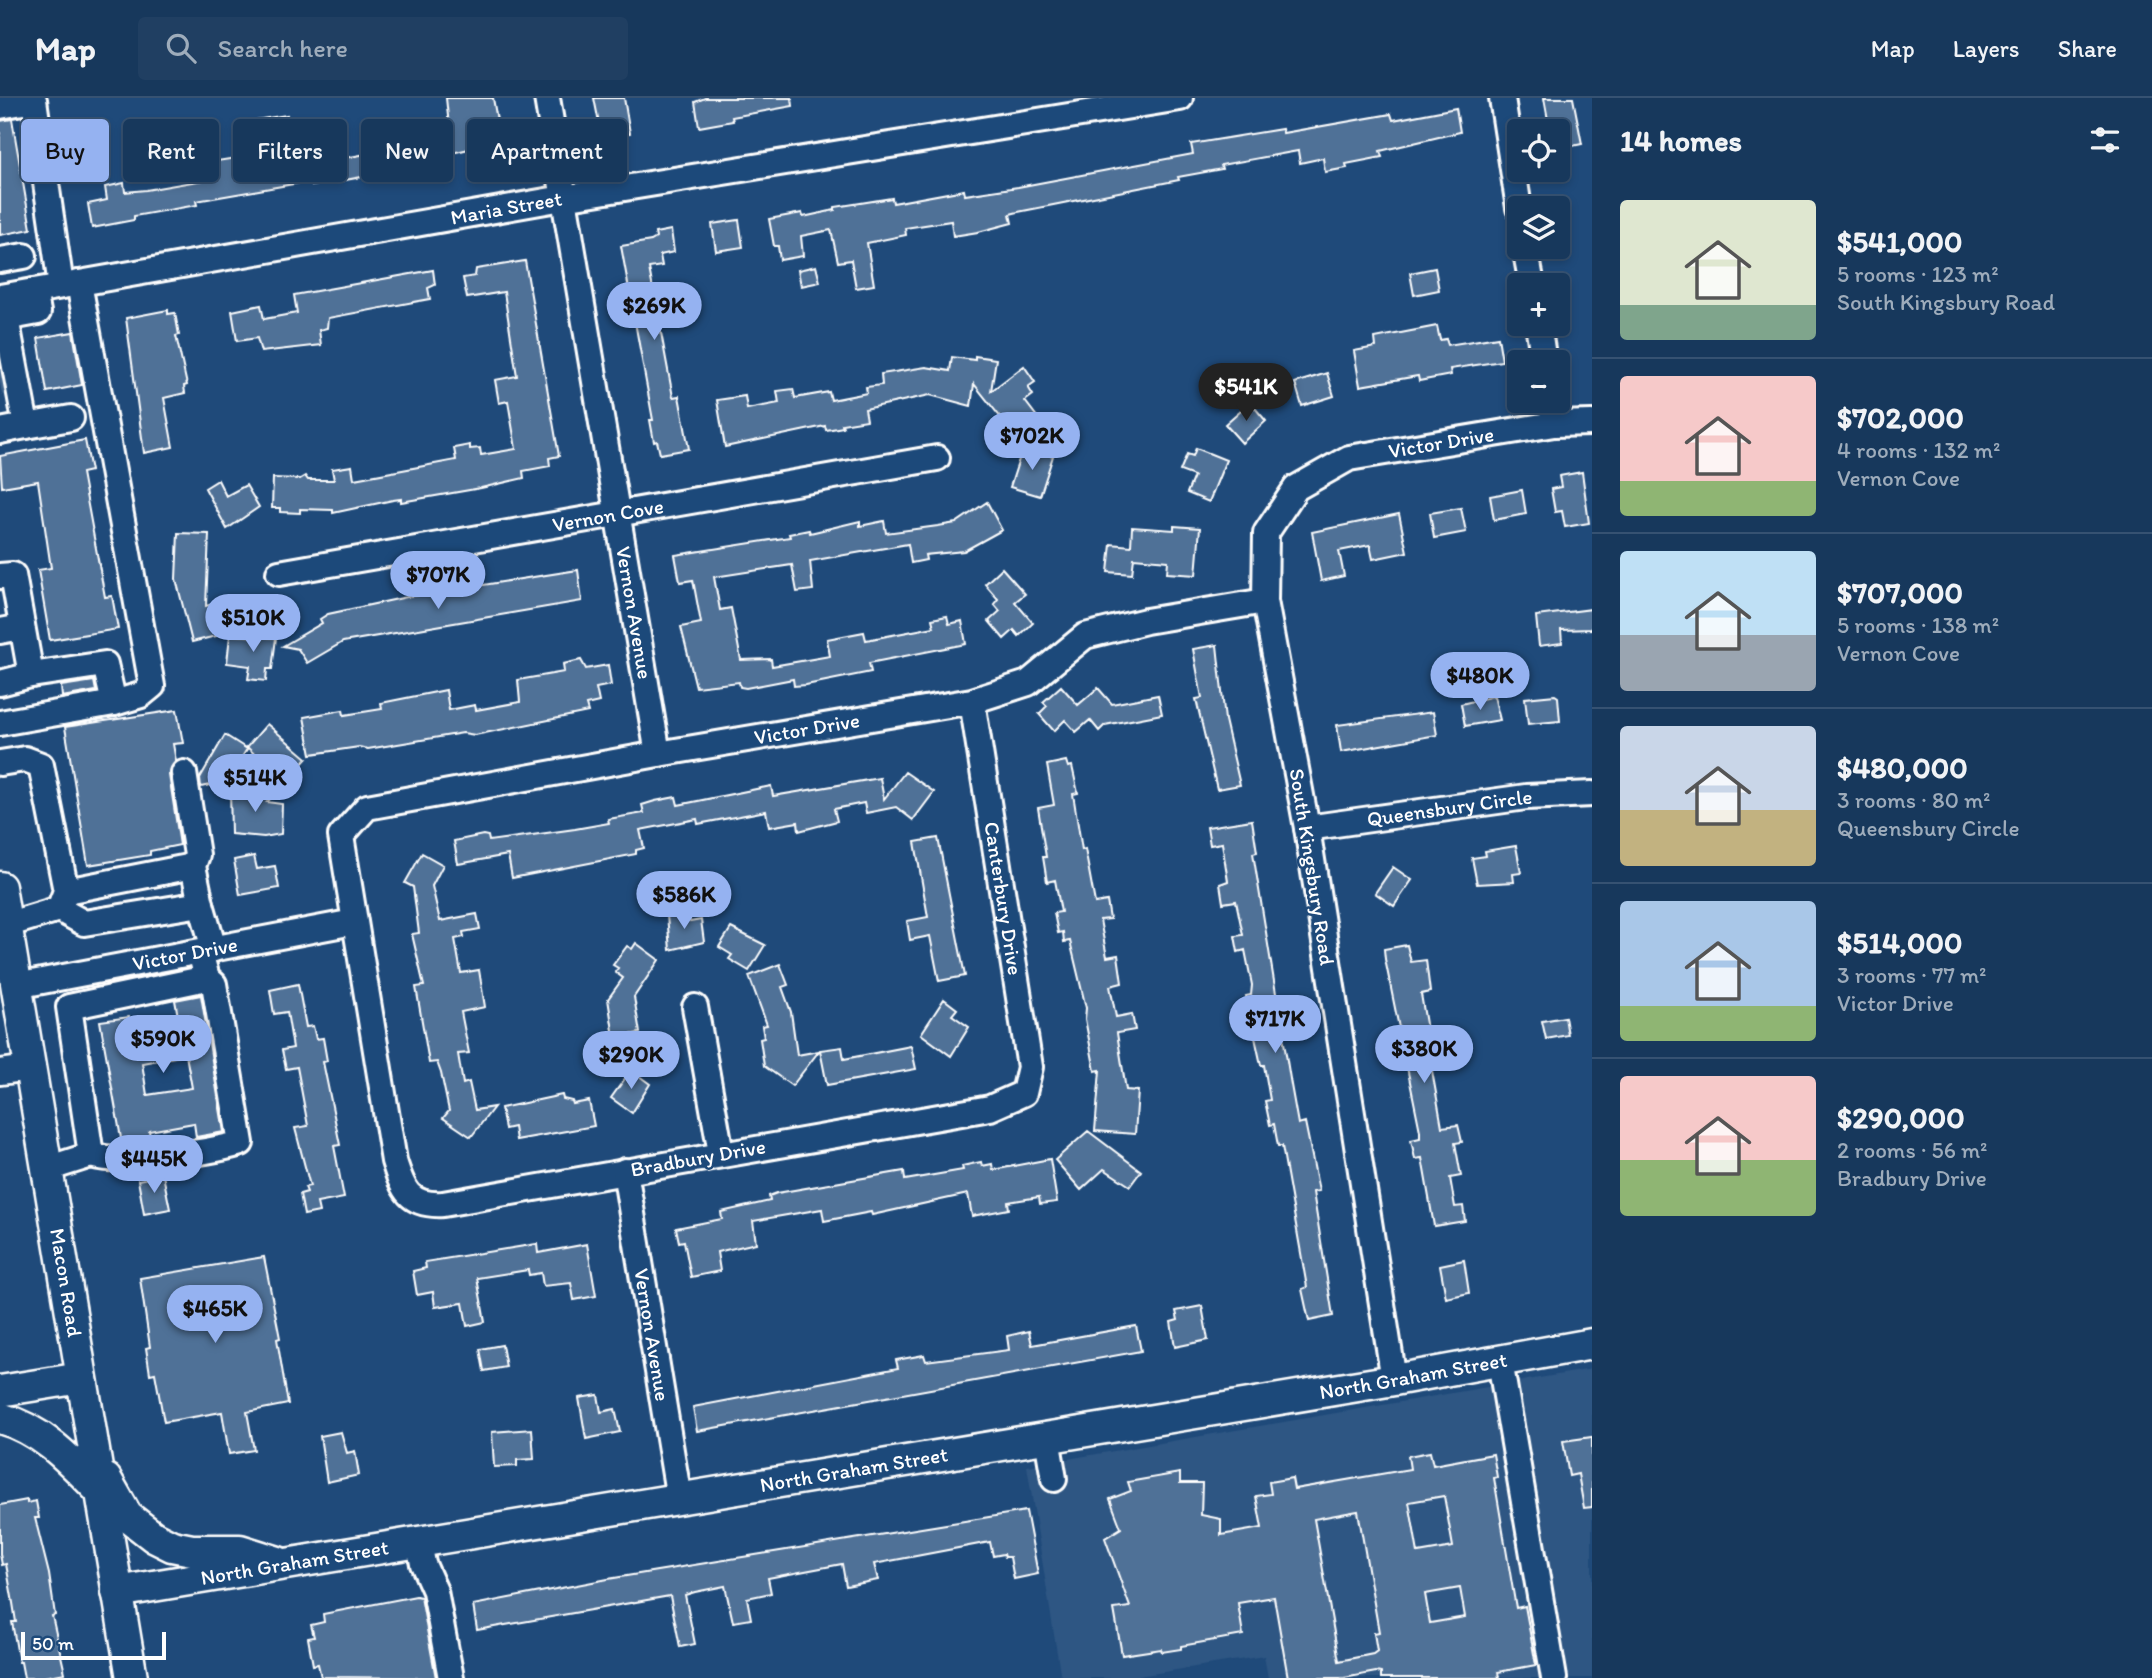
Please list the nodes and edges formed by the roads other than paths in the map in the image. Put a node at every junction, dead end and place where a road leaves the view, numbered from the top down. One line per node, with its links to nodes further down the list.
1 (547, 98): 6 (street, Vernon Avenue)
2 (1180, 98): 6 (street, Maria Street)
3 (1502, 98): 5 (street)
4 (0, 106): 7 (street)
5 (1517, 196)
6 (563, 198): 7 (street, Maria Street); 17 (street, Vernon Avenue)
7 (70, 284): 8 (street, Maria Street); 25 (street)
8 (2, 311): 9 (street)
9 (9, 369): 13 (street)
10 (1552, 413): 12 (street, Victor Drive); 16 (street, Victor Drive)
11 (71, 418): 13 (street)
12 (1592, 423)
13 (26, 426): 14 (street)
14 (0, 430)
15 (937, 458): 17 (street, Vernon Cove)
16 (1298, 487): 20 (street, South Kingsbury Road)
17 (617, 514): 18 (street, Vernon Cove); 27 (street, Vernon Avenue)
18 (279, 573)
19 (0, 576): 21 (street)
20 (1265, 601): 24 (street, Victor Drive); 31 (street, South Kingsbury Road)
21 (11, 629): 22 (street)
22 (31, 675): 23 (street); 25 (street)
23 (0, 683)
24 (972, 701): 27 (street, Victor Drive); 43 (street, Canterbury Drive)
25 (114, 703): 26 (street)
26 (0, 723)
27 (658, 754): 36 (street, Victor Drive)
28 (0, 763): 33 (street)
29 (184, 773): 32 (street)
30 (1592, 794): 31 (street, Queensbury Circle)
31 (1307, 828): 51 (street, South Kingsbury Road)
32 (193, 866): 33 (street); 34 (street)
33 (62, 900): 34 (street); 35 (street)
34 (201, 904): 37 (street)
35 (2, 907): 39 (main road, Macon Road)
36 (354, 922): 37 (street, Victor Drive); 47 (street, Bradbury Drive)
37 (207, 950): 38 (street); 39 (street, Victor Drive)
38 (207, 978): 45 (street); 45 (street)
39 (16, 986): 41 (main road, Macon Road)
40 (695, 1007): 44 (street)
41 (30, 1068): 42 (street); 46 (main road, Macon Road)
42 (0, 1072)
43 (1024, 1093): 44 (street, Bradbury Drive)
44 (721, 1153): 47 (street, Bradbury Drive)
45 (91, 1155): 46 (street)
46 (47, 1169): 50 (main road, Macon Road)
47 (625, 1171): 58 (street, Vernon Avenue)
48 (1592, 1344): 49 (main road, North Graham Street)
49 (1500, 1361): 51 (main road, North Graham Street); 64 (street)
50 (81, 1378): 52 (main road); 55 (main road, Macon Road)
51 (1394, 1380): 54 (main road, North Graham Street)
52 (0, 1391)
53 (0, 1418): 57 (main road)
54 (1047, 1438): 56 (street); 58 (main road, North Graham Street)
55 (95, 1458): 57 (main road, Macon Road); 60 (main road)
56 (1054, 1479)
57 (101, 1492): 61 (main road, Macon Road)
58 (679, 1499): 59 (main road, North Graham Street)
59 (419, 1542): 60 (main road, North Graham Street); 63 (street)
60 (285, 1564): 61 (main road, North Graham Street)
61 (117, 1592): 62 (main road, Macon Road)
62 (132, 1678)
63 (451, 1678)
64 (1553, 1678)

